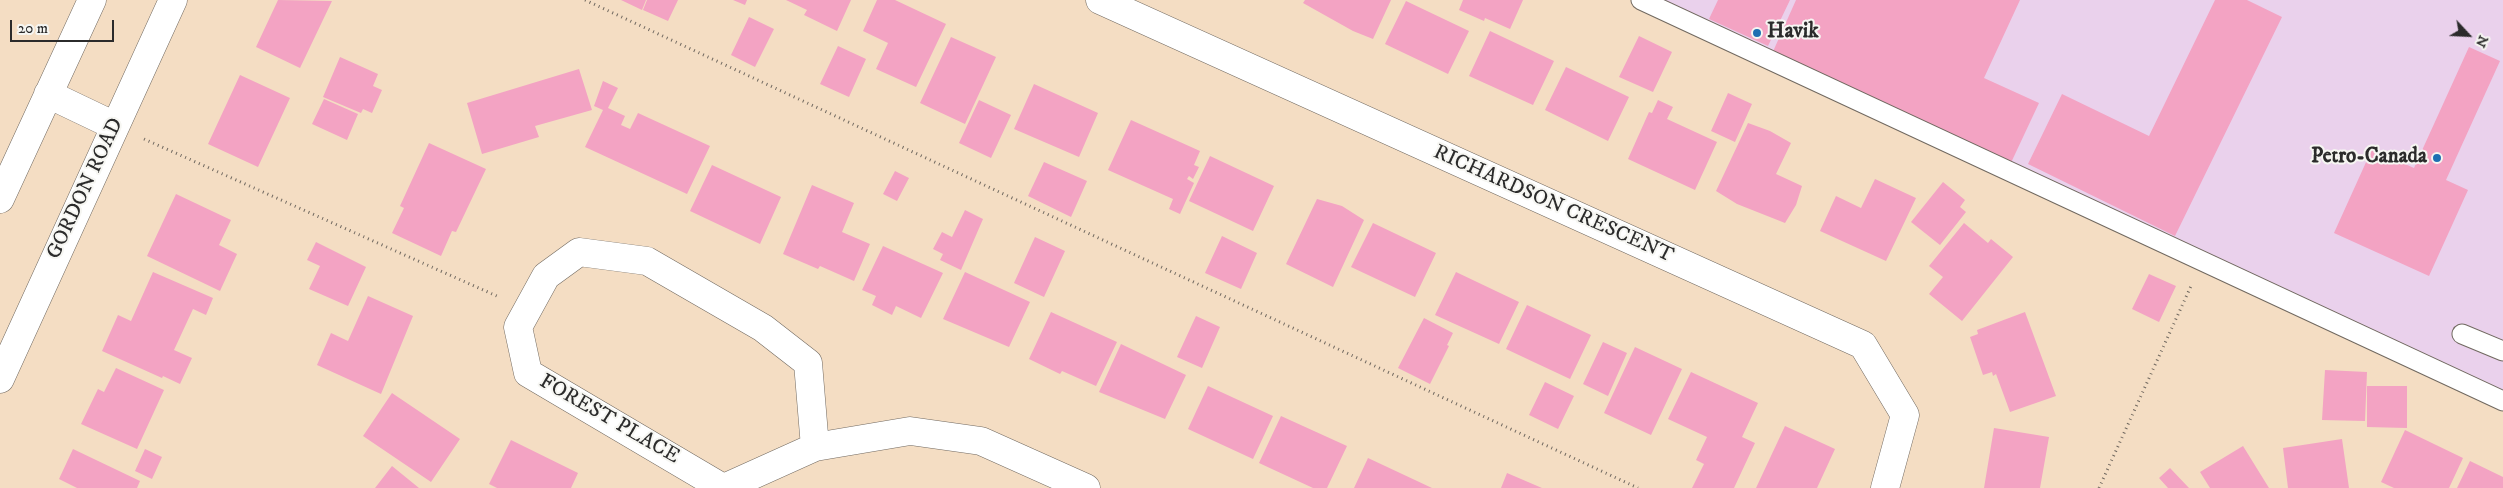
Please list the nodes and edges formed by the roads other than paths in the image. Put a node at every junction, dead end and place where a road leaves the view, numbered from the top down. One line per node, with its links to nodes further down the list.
1 (92, 0): 5 (street)
2 (173, 0): 6 (street, GORDON ROAD)
3 (1100, 0): 15 (street, RICHARDSON CRESCENT)
4 (1641, 0): 11 (lane)
5 (48, 94): 6 (street); 7 (street)
6 (115, 126): 10 (street, GORDON ROAD)
7 (0, 199)
8 (2462, 334): 9 (lane)
9 (2503, 351)
10 (0, 379)
11 (2503, 401)
12 (815, 447): 13 (street); 13 (street, FOREST PLACE); 14 (street)
13 (724, 488)
14 (1086, 488)
15 (1885, 488)

